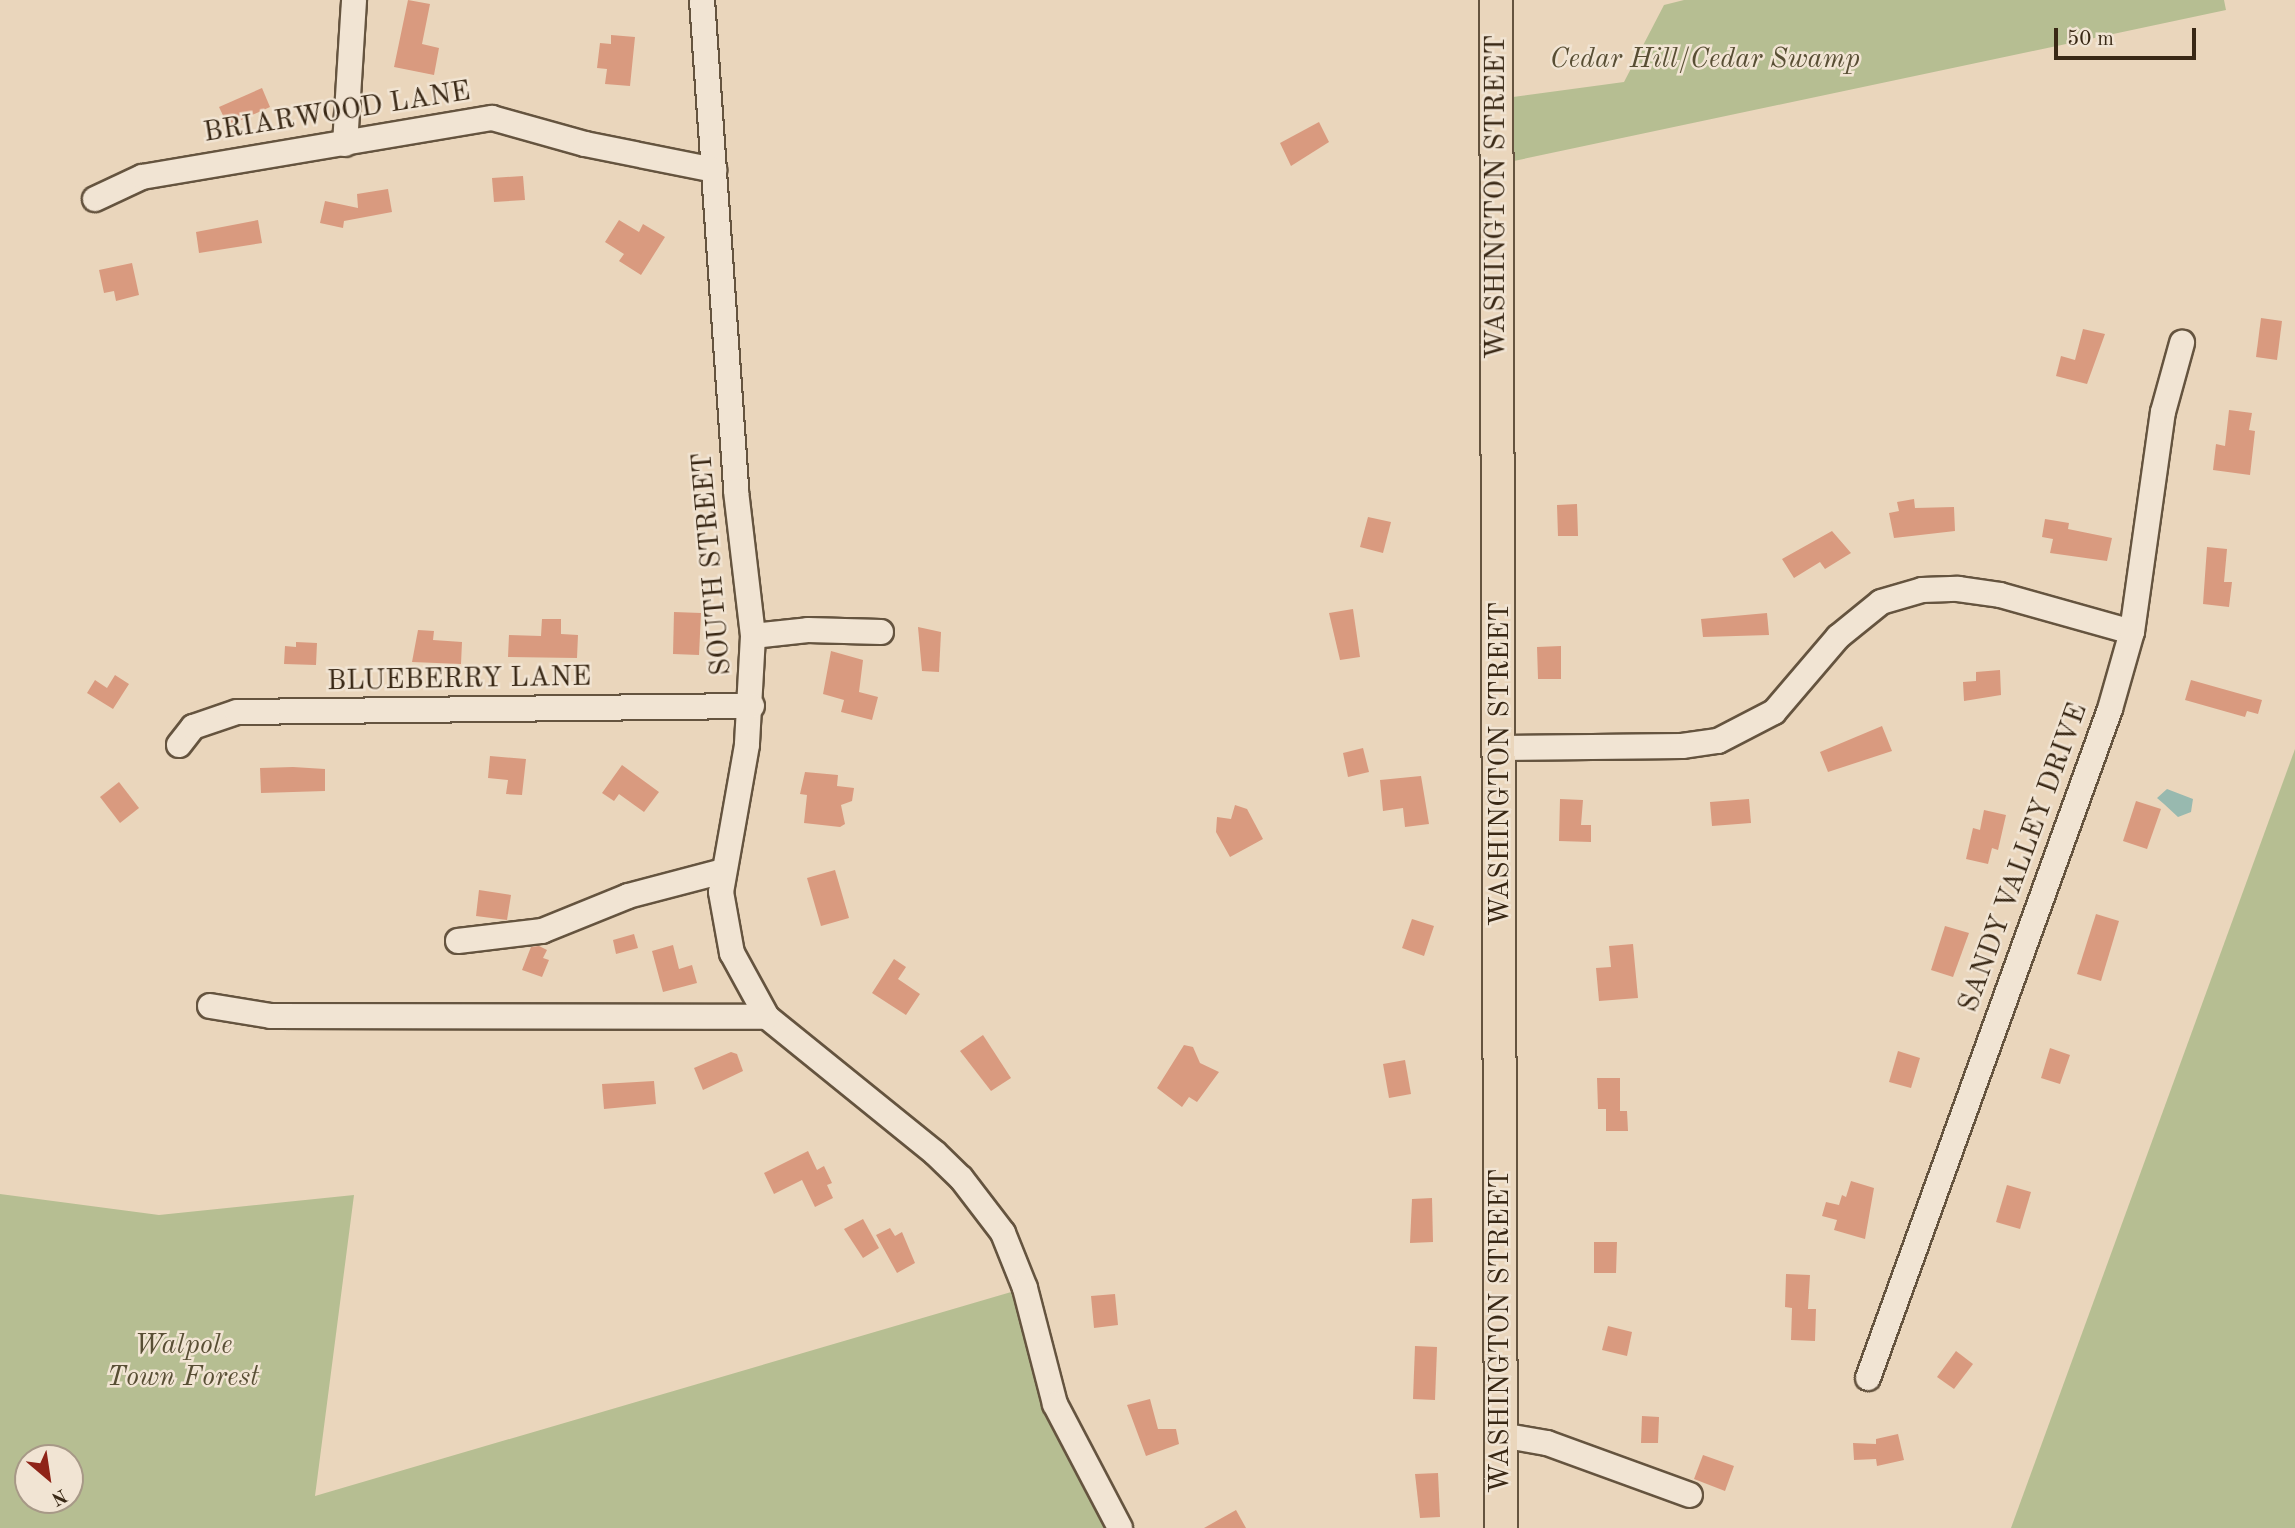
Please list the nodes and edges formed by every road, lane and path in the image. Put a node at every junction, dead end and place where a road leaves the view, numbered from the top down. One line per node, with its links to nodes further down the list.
1 (354, 0): 4 (street)
2 (702, 0): 5 (street, SOUTH STREET)
3 (1496, 0): 13 (main road, WASHINGTON STREET)
4 (345, 144): 5 (street, BRIARWOOD LANE); 6 (street, BRIARWOOD LANE)
5 (714, 170): 10 (street, SOUTH STREET)
6 (95, 199)
7 (2182, 343): 9 (street, SANDY VALLEY DRIVE)
8 (881, 632): 10 (street)
9 (2132, 632): 13 (street); 18 (street, SANDY VALLEY DRIVE)
10 (753, 636): 11 (street, SOUTH STREET)
11 (752, 706): 12 (street, BLUEBERRY LANE); 14 (street, SOUTH STREET)
12 (178, 745)
13 (1502, 748): 19 (main road, WASHINGTON STREET)
14 (723, 871): 15 (street); 17 (street, SOUTH STREET)
15 (458, 941)
16 (210, 1006): 17 (street)
17 (766, 1017): 21 (street, SOUTH STREET)
18 (1868, 1378)
19 (1501, 1435): 20 (street); 22 (main road, WASHINGTON STREET)
20 (1690, 1495)
21 (1120, 1528)
22 (1501, 1528)

